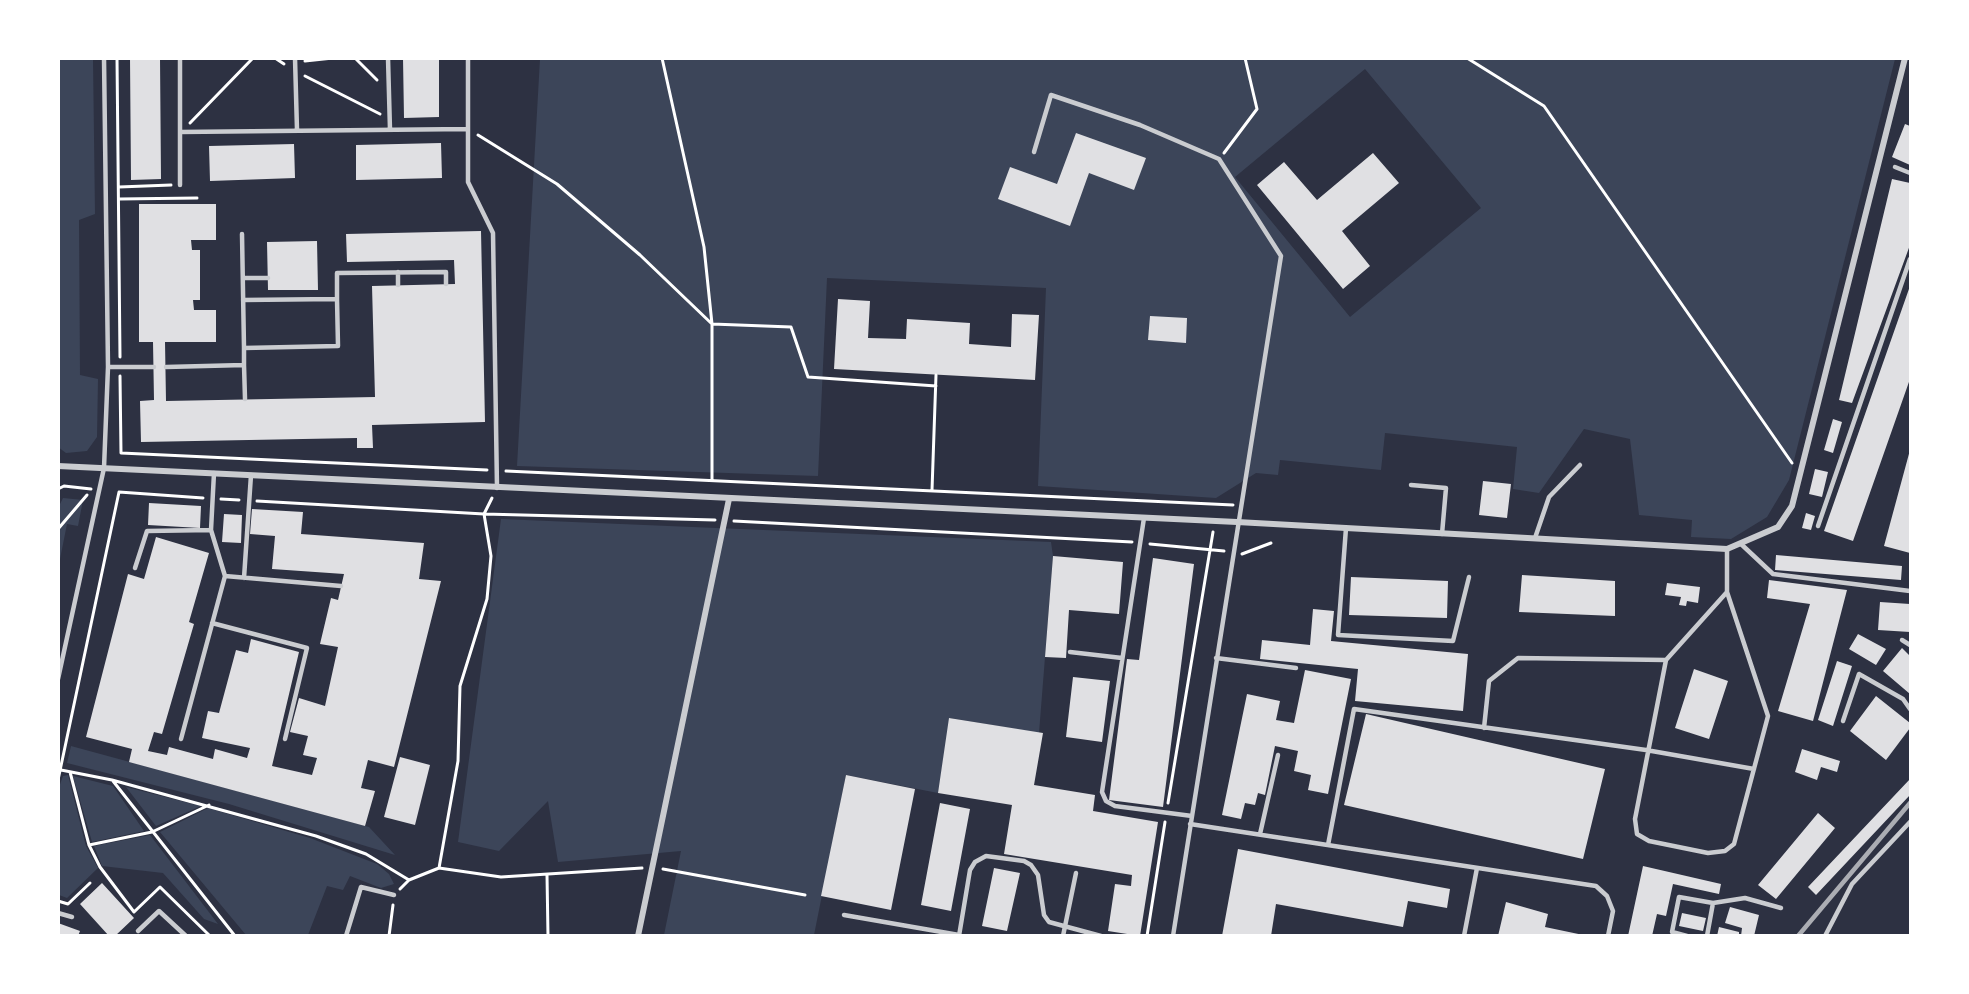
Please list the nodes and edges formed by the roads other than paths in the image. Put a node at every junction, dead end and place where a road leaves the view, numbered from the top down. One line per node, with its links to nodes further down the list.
1 (104, 58): 26 (lane)
2 (180, 58): 10 (lane)
3 (388, 58): 9 (lane)
4 (468, 58): 7 (lane)
5 (1905, 58): 45 (street)
6 (295, 60): 8 (lane)
7 (468, 129): 9 (lane); 36 (lane)
8 (297, 130): 9 (lane); 10 (lane)
9 (390, 130)
10 (180, 132): 14 (lane)
11 (1034, 152): 39 (lane)
12 (1895, 167): 13 (lane)
13 (1911, 173)
14 (180, 184)
15 (242, 234): 18 (lane)
16 (1910, 260): 40 (lane)
17 (398, 272): 20 (lane); 21 (lane); 22 (lane)
18 (243, 278): 19 (lane); 23 (lane)
19 (268, 278)
20 (446, 284)
21 (398, 285)
22 (337, 299): 23 (lane); 24 (lane)
23 (243, 300): 24 (lane)
24 (244, 348): 25 (lane)
25 (244, 364): 28 (lane); 29 (lane)
26 (108, 367): 27 (lane); 32 (lane)
27 (154, 367)
28 (166, 367)
29 (245, 399)
30 (1580, 465): 44 (lane)
31 (58, 466): 32 (street)
32 (104, 468): 33 (street); 62 (lane)
33 (214, 473): 34 (street); 42 (lane)
34 (251, 475): 36 (street); 50 (lane)
35 (1411, 484): 43 (lane)
36 (497, 488): 37 (street)
37 (729, 499): 38 (street); 89 (street)
38 (1144, 518): 39 (street); 58 (lane)
39 (1237, 522): 41 (street); 59 (lane)
40 (1818, 526)
41 (1346, 528): 43 (street); 49 (lane)
42 (212, 530): 47 (lane); 48 (lane)
43 (1442, 534): 44 (street)
44 (1535, 538): 46 (street)
45 (1742, 544): 46 (street); 52 (lane)
46 (1727, 549): 53 (lane)
47 (135, 568)
48 (225, 576): 50 (lane); 54 (lane)
49 (1469, 577)
50 (244, 578): 51 (lane)
51 (341, 586)
52 (1911, 591)
53 (1727, 592): 60 (lane); 70 (lane)
54 (212, 623): 66 (lane); 67 (lane)
55 (1902, 640): 56 (lane)
56 (1911, 645)
57 (1070, 651): 58 (lane)
58 (1122, 658): 71 (lane)
59 (1216, 658): 61 (lane); 71 (lane)
60 (1665, 660): 65 (lane); 68 (lane)
61 (1296, 668)
62 (58, 679)
63 (1911, 709): 64 (lane)
64 (1843, 721)
65 (1484, 728): 68 (lane); 75 (lane)
66 (181, 739)
67 (285, 739)
68 (1646, 750): 70 (lane); 70 (lane)
69 (1278, 755): 74 (lane)
70 (1754, 769)
71 (1192, 816): 73 (lane)
72 (1911, 822): 97 (lane)
73 (1190, 824): 74 (lane); 92 (lane)
74 (1260, 834): 75 (lane)
75 (1328, 845): 76 (lane)
76 (1477, 868): 93 (lane); 94 (lane)
77 (1076, 873): 84 (lane)
78 (394, 896): 88 (lane)
79 (1713, 903): 80 (lane); 95 (lane); 96 (lane)
80 (1781, 908)
81 (58, 913): 83 (lane)
82 (844, 915): 86 (lane)
83 (72, 917)
84 (1065, 928): 86 (lane); 90 (lane); 91 (lane)
85 (138, 931): 87 (lane)
86 (959, 935)
87 (186, 936)
88 (346, 936)
89 (638, 936)
90 (1063, 936)
91 (1101, 936)
92 (1173, 936)
93 (1464, 936)
94 (1608, 936)
95 (1687, 936)
96 (1707, 936)
97 (1825, 936)

